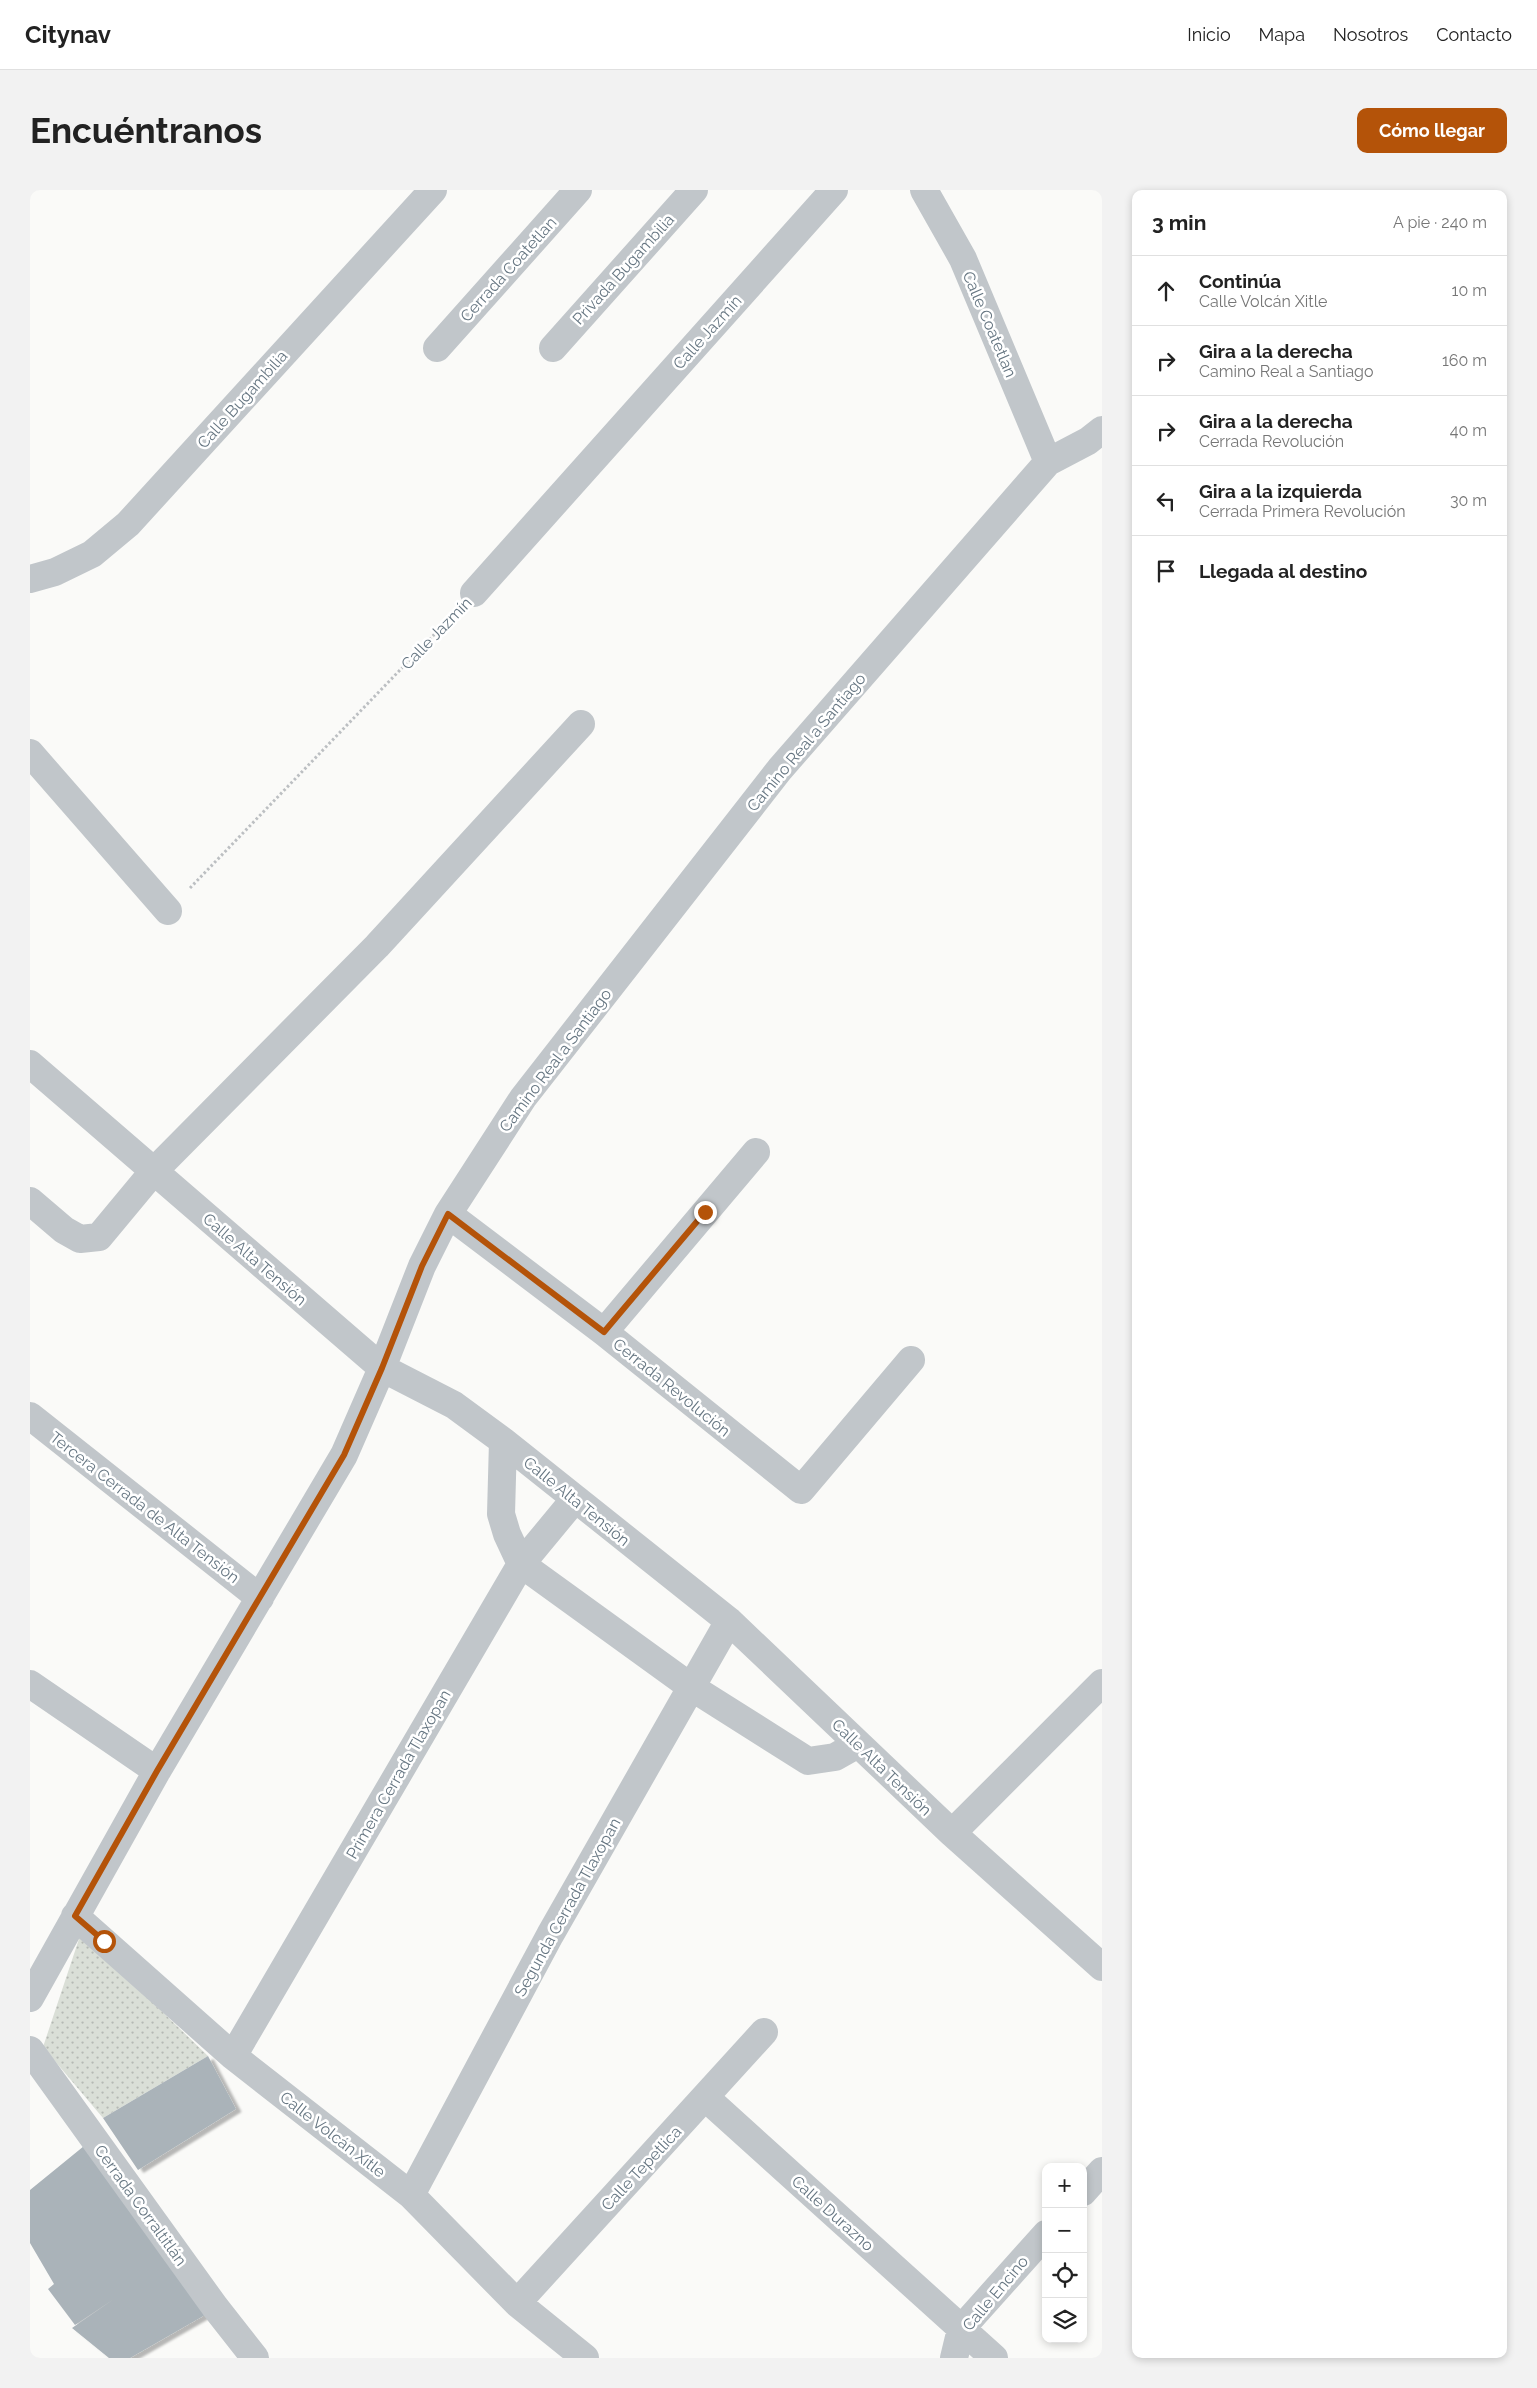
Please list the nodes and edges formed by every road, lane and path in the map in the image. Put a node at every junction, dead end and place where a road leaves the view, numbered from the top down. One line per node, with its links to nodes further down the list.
1 (432, 190): 10 (street, Calle Bugambilia)
2 (578, 190): 6 (street, Cerrada Coatetlan)
3 (694, 190): 7 (street, Privada Bugambilia)
4 (834, 190): 11 (street, Calle Jazmín)
5 (924, 190): 9 (street, Calle Coatetlan)
6 (437, 348)
7 (553, 348)
8 (1102, 430): 9 (street, Camino Real a Santiago)
9 (1048, 462): 19 (street, Camino Real a Santiago)
10 (30, 579)
11 (474, 593): 14 (path, Calle Jazmín)
12 (581, 724): 17 (street)
13 (30, 753): 14 (street)
14 (168, 911)
15 (30, 1064): 17 (street, Calle Alta Tensión)
16 (756, 1152): 20 (street)
17 (153, 1172): 18 (street); 22 (street, Calle Alta Tensión)
18 (30, 1201)
19 (448, 1214): 20 (street, Cerrada Revolución); 22 (street, Camino Real a Santiago)
20 (604, 1332): 21 (street, Cerrada Revolución)
21 (911, 1360)
22 (382, 1368): 24 (street, Calle Alta Tensión); 27 (street, Camino Real a Santiago)
23 (30, 1416): 27 (street, Tercera Cerrada de Alta Tensión)
24 (503, 1441): 25 (street, Calle Alta Tensión); 26 (street)
25 (574, 1500): 26 (street, Primera Cerrada Tlaxopan); 28 (street, Calle Alta Tensión)
26 (521, 1564): 31 (street); 40 (street, Primera Cerrada Tlaxopan)
27 (260, 1598): 33 (street, Camino Real a Santiago)
28 (729, 1621): 31 (street, Segunda Cerrada Tlaxopan); 32 (street, Calle Alta Tensión)
29 (1102, 1683): 34 (street)
30 (30, 1684): 33 (street)
31 (691, 1687): 32 (street); 44 (street, Segunda Cerrada Tlaxopan)
32 (858, 1744): 34 (street, Calle Alta Tensión)
33 (157, 1771): 35 (street, Camino Real a Santiago)
34 (952, 1833): 36 (street, Calle Alta Tensión)
35 (75, 1916): 37 (street, Camino Real a Santiago); 40 (street, Calle Volcán Xitle)
36 (1102, 1967)
37 (30, 1998)
38 (764, 2032): 41 (street, Calle Tepetlica)
39 (30, 2050): 48 (street, Cerrada Corraltitlán)
40 (233, 2056): 44 (street, Calle Volcán Xitle)
41 (706, 2098): 46 (street, Calle Tepetlica); 47 (street, Calle Durazno)
42 (1102, 2171): 43 (street)
43 (1087, 2188)
44 (411, 2195): 46 (street, Calle Volcán Xitle)
45 (1042, 2238): 47 (street, Calle Encino)
46 (517, 2303): 49 (street, Calle Volcán Xitle)
47 (961, 2329): 50 (street, Calle Encino); 51 (street, Calle Durazno)
48 (255, 2358)
49 (585, 2358)
50 (954, 2358)
51 (994, 2358)

